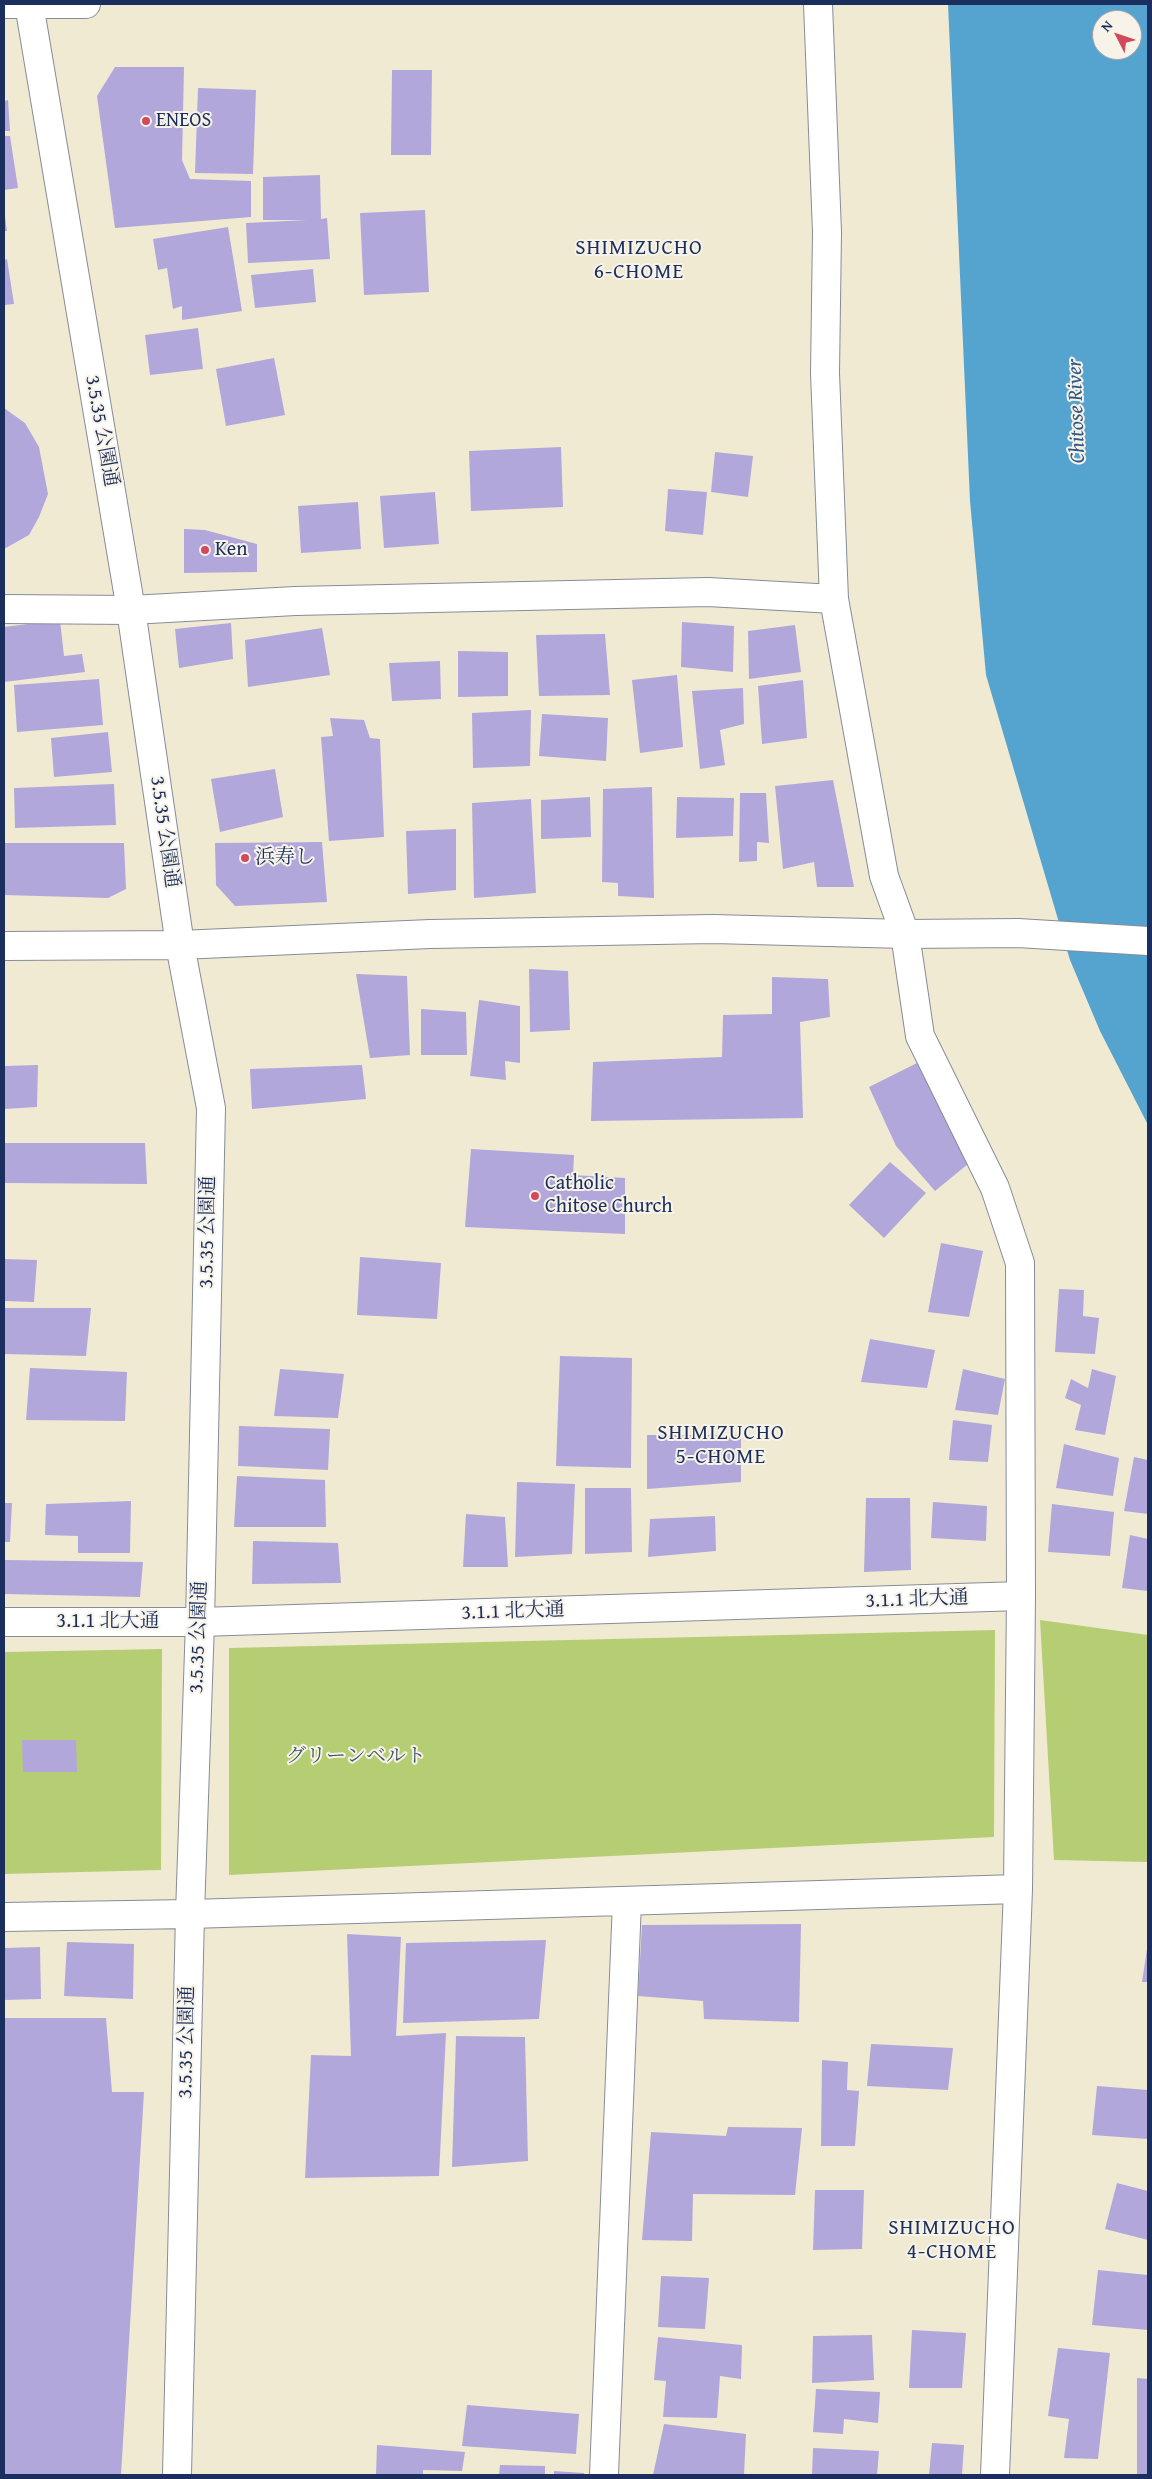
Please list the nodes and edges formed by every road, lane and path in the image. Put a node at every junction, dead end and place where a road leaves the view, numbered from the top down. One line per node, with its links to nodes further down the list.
1 (4, 4): 2 (main road)
2 (29, 4): 3 (main road); 7 (main road, 3.5.35 公園通)
3 (86, 4)
4 (818, 4): 5 (main road)
5 (834, 598): 7 (main road); 8 (main road)
6 (4, 609): 7 (main road)
7 (131, 610): 10 (main road, 3.5.35 公園通)
8 (905, 934): 9 (main road); 10 (main road); 12 (main road)
9 (1148, 941)
10 (180, 945): 11 (main road); 14 (main road, 3.5.35 公園通)
11 (4, 946)
12 (1022, 1596): 14 (main road, 3.1.1 北大通); 15 (main road)
13 (4, 1622): 14 (main road, 3.1.1 北大通)
14 (200, 1622): 17 (main road, 3.5.35 公園通)
15 (1018, 1889): 16 (main road); 21 (main road)
16 (627, 1901): 17 (main road); 20 (main road)
17 (190, 1914): 18 (main road); 19 (main road, 3.5.35 公園通)
18 (4, 1917)
19 (177, 2475)
20 (604, 2475)
21 (995, 2475)

